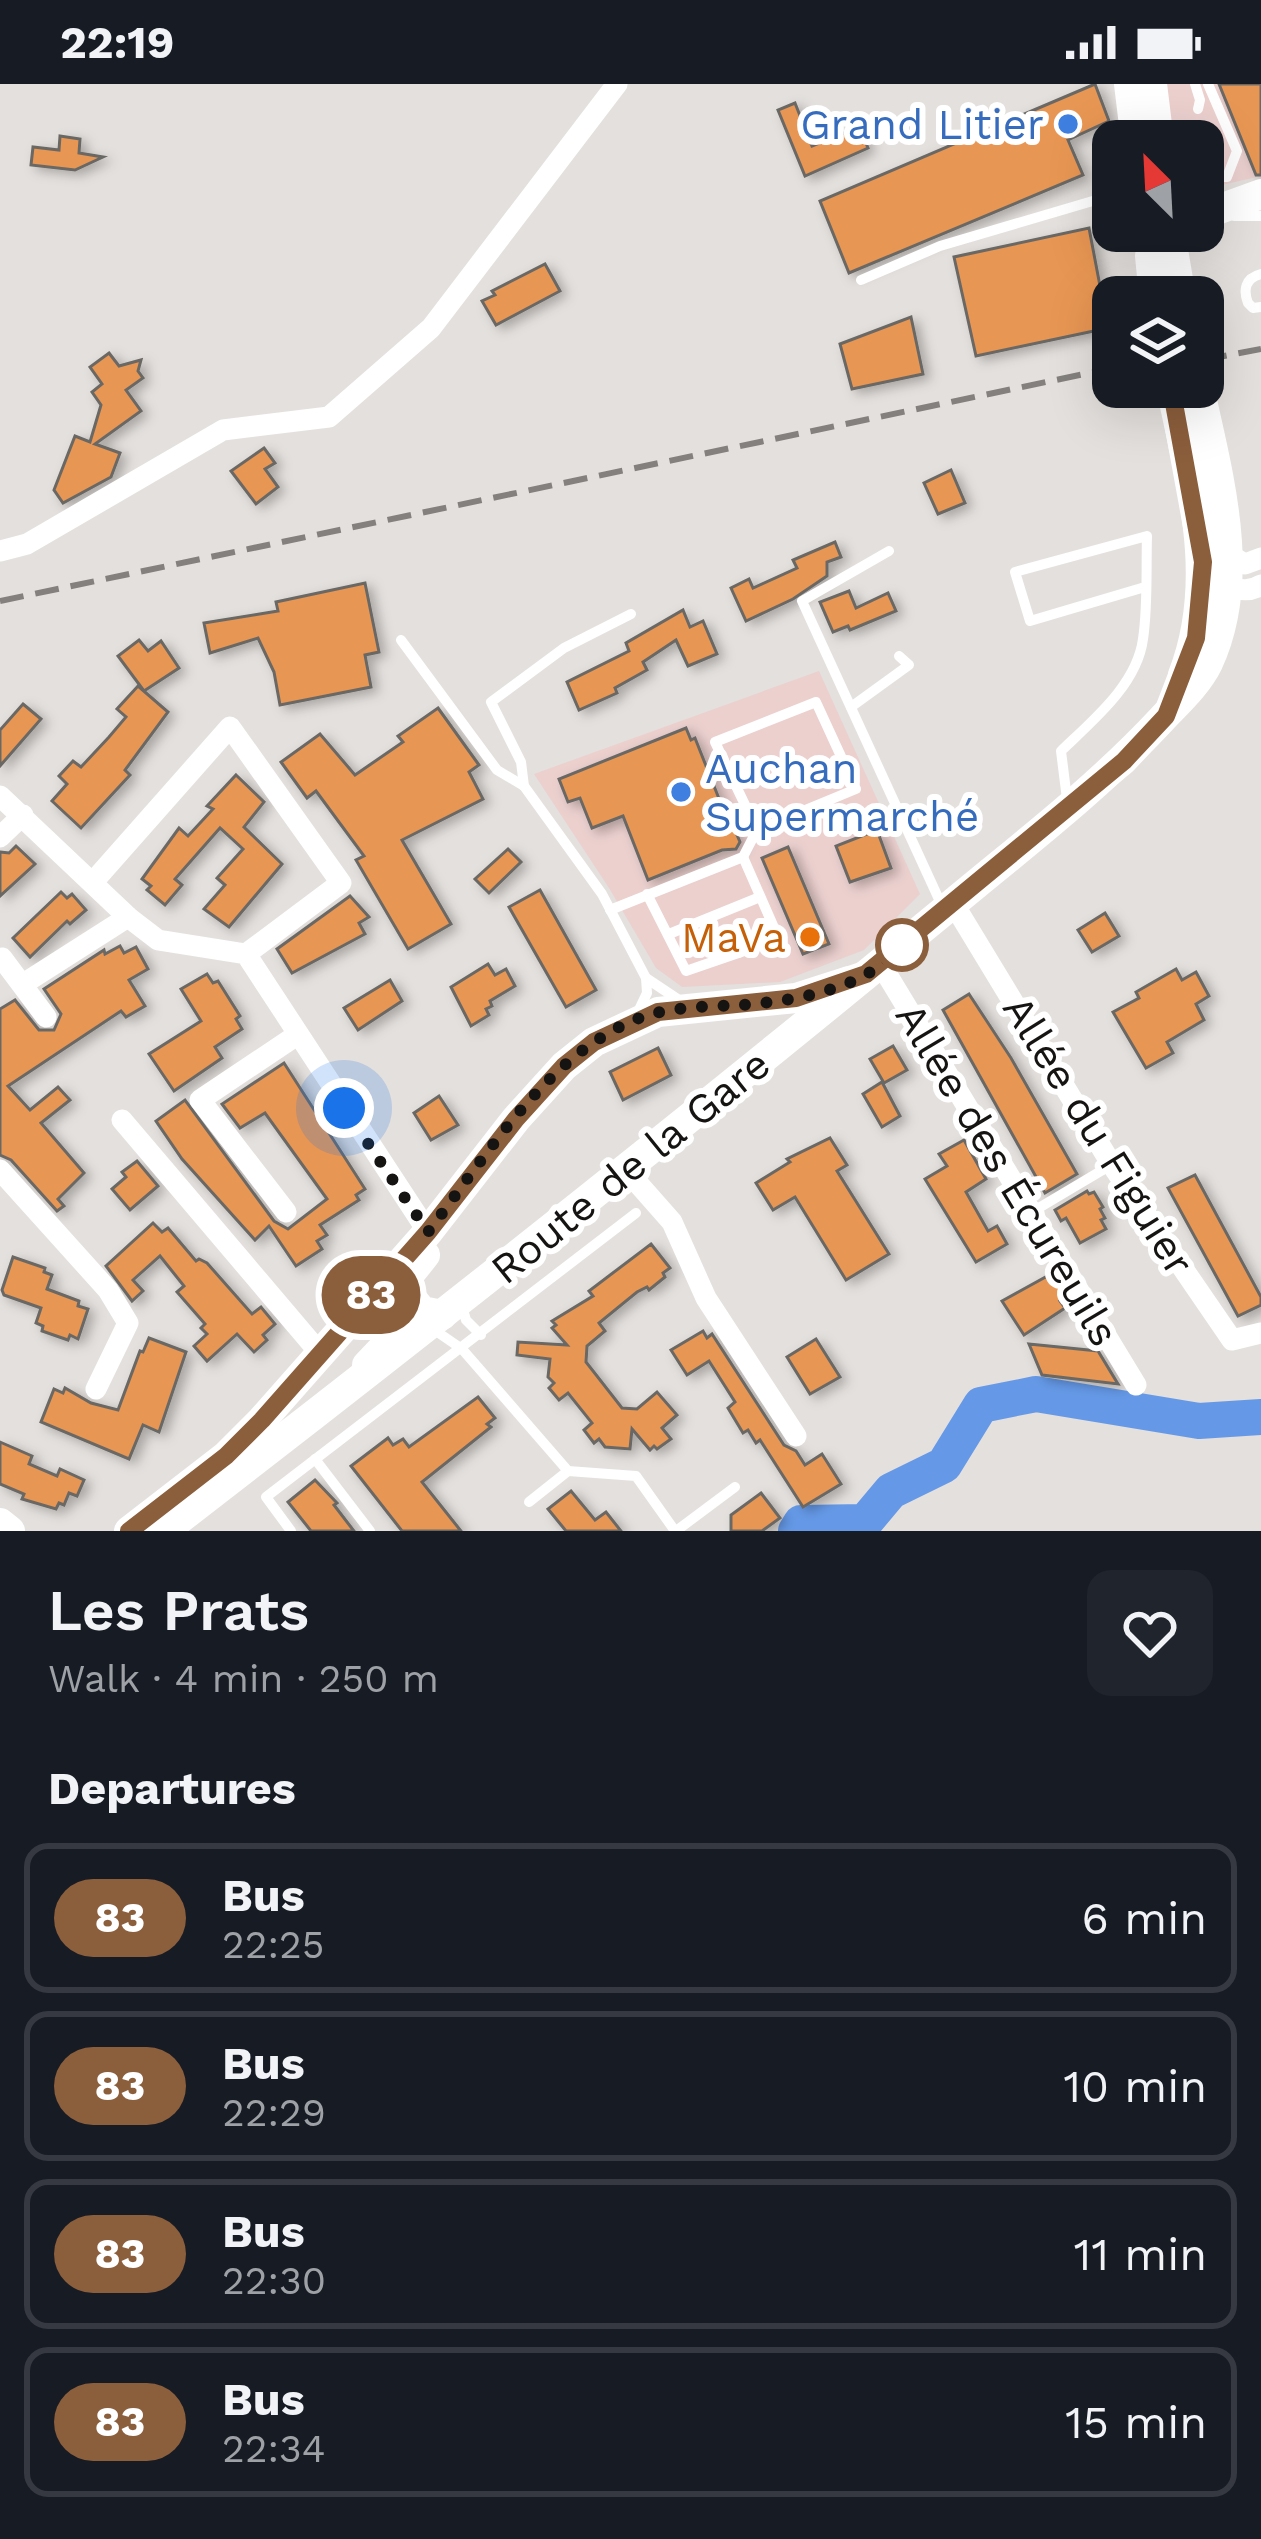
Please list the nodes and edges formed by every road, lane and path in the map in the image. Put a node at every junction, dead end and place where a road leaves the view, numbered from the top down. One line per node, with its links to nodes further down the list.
1 (616, 84): 18 (street)
2 (1129, 84): 7 (main road)
3 (1152, 84): 8 (main road)
4 (1195, 84): 6 (lane)
5 (1208, 84): 9 (lane)
6 (1198, 109)
7 (1133, 120)
8 (1156, 120)
9 (1224, 120)
10 (1224, 121): 11 (lane)
11 (1224, 177)
12 (1092, 201): 14 (lane)
13 (1261, 274): 15 (lane)
14 (861, 280)
15 (1261, 307)
16 (1176, 408): 20 (main road, Route de la Gare)
17 (1203, 408): 20 (main road, Route de la Gare)
18 (0, 550)
19 (890, 551): 25 (lane)
20 (1237, 582): 28 (main road, Route de la Gare)
21 (1145, 587): 21 (lane); 28 (lane)
22 (631, 614): 26 (lane)
23 (401, 640): 26 (lane)
24 (899, 656): 25 (lane)
25 (851, 707): 36 (lane)
26 (524, 786): 37 (lane)
27 (0, 796): 29 (street)
28 (1069, 808): 36 (main road, Route de la Gare)
29 (23, 815): 31 (street); 33 (street)
30 (757, 830): 30 (lane); 32 (lane)
31 (0, 837)
32 (742, 857): 34 (lane); 35 (lane)
33 (93, 882): 38 (street); 40 (street)
34 (647, 894): 37 (lane); 39 (lane)
35 (760, 897): 39 (lane); 39 (lane)
36 (949, 907): 42 (main road, Route de la Gare); 52 (street, Allée du Figuier)
37 (610, 910): 43 (lane)
38 (128, 917): 40 (street); 44 (street)
39 (669, 934)
40 (246, 953): 49 (street)
41 (2, 958): 44 (street)
42 (873, 969): 45 (main road, Route de la Gare); 50 (main road, Route de la Gare); 57 (street, Allée des Écureuils)
43 (646, 977): 46 (lane); 48 (lane)
44 (23, 984): 47 (street)
45 (747, 1005): 46 (main road, Route de la Gare); 50 (main road)
46 (698, 1007): 48 (main road, Route de la Gare)
47 (46, 1017)
48 (633, 1021): 58 (main road, Route de la Gare)
49 (297, 1035): 55 (street); 58 (street)
50 (706, 1107): 54 (main road, Route de la Gare)
51 (122, 1120): 64 (street)
52 (1112, 1165): 57 (lane); 61 (street, Allée du Figuier)
53 (0, 1170): 67 (street)
54 (627, 1171): 60 (main road, Route de la Gare); 69 (street)
55 (286, 1212)
56 (636, 1213): 62 (lane)
57 (1032, 1213): 66 (street, Allée des Écureuils)
58 (428, 1232): 59 (main road, Route de la Gare); 60 (main road)
59 (354, 1314): 64 (main road, Route de la Gare); 65 (main road)
60 (444, 1314): 62 (lane); 63 (lane); 65 (main road, Route de la Gare)
61 (1261, 1333)
62 (481, 1335): 63 (lane)
63 (462, 1349): 70 (lane); 71 (lane)
64 (312, 1360): 68 (main road); 76 (main road, Route de la Gare)
65 (364, 1377): 68 (main road, Route de la Gare)
66 (1136, 1385)
67 (96, 1389)
68 (300, 1426): 77 (main road, Route de la Gare)
69 (796, 1436)
70 (315, 1460): 78 (lane); 79 (lane)
71 (568, 1471): 73 (lane); 80 (lane)
72 (735, 1487): 80 (lane)
73 (529, 1502)
74 (0, 1523): 75 (main road)
75 (10, 1531)
76 (129, 1531)
77 (164, 1531)
78 (291, 1531)
79 (370, 1531)
80 (675, 1531)

